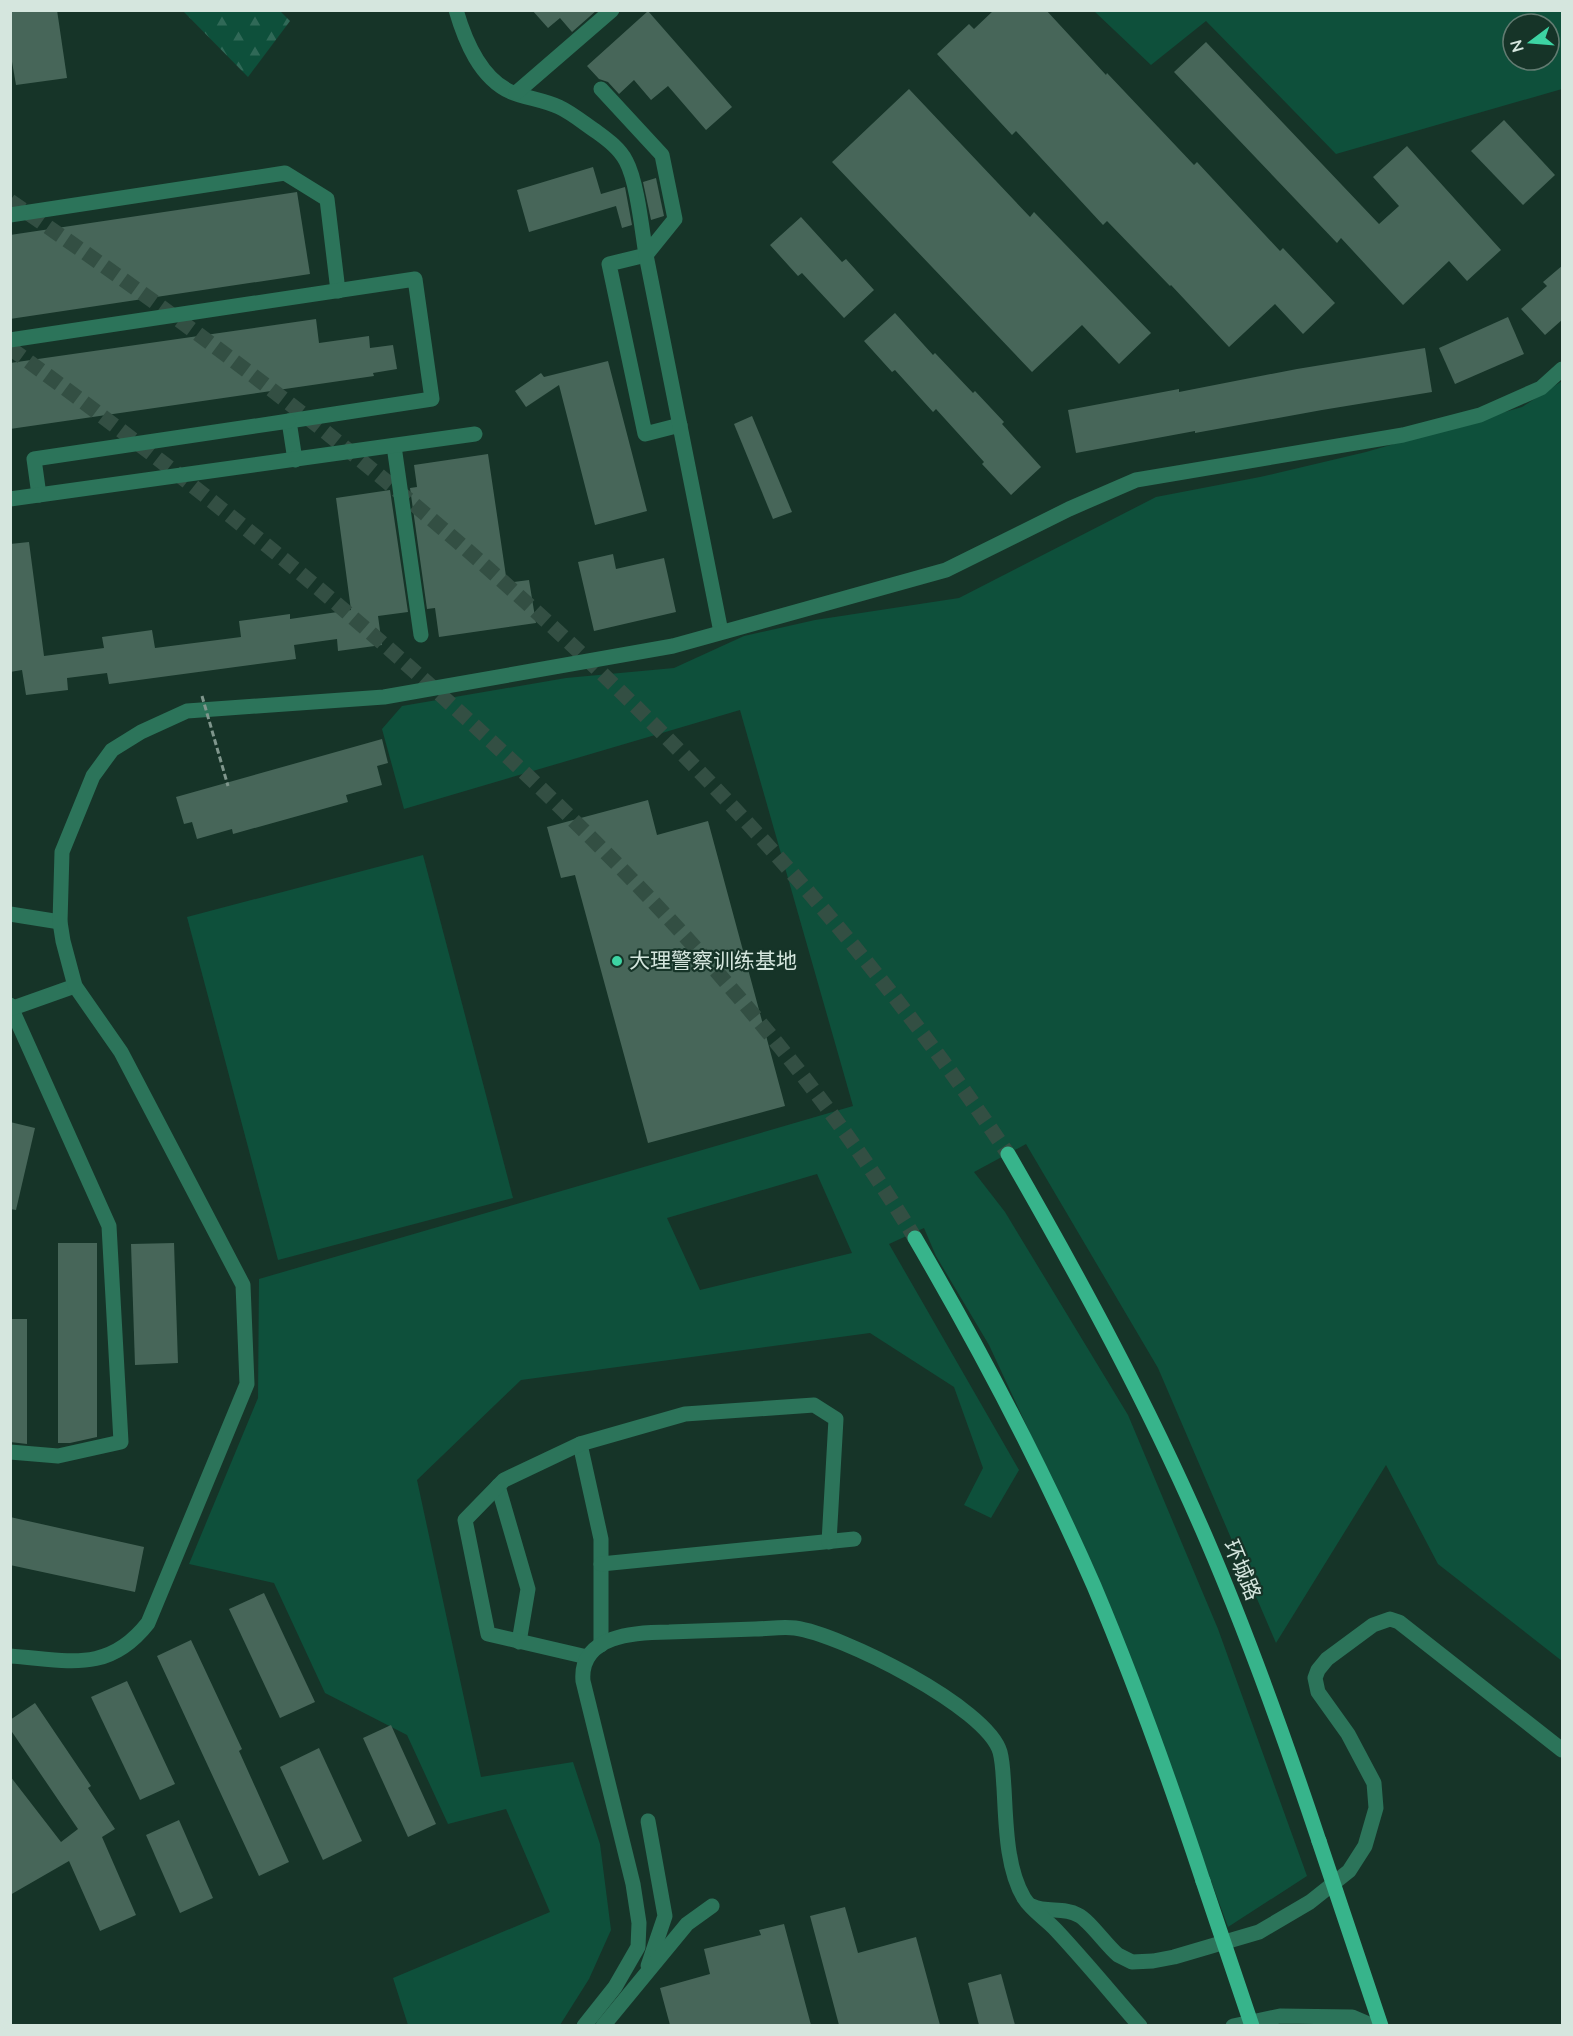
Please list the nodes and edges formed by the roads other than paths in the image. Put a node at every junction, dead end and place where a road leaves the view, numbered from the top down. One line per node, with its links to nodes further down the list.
1 (456, 10): 4 (street)
2 (612, 10): 4 (street)
3 (601, 89): 6 (street)
4 (516, 93): 6 (street)
5 (10, 215): 7 (street)
6 (646, 255): 11 (street); 11 (street)
7 (338, 291): 8 (street); 10 (street)
8 (10, 340)
9 (1563, 369): 17 (street)
10 (289, 421): 14 (street); 15 (street)
11 (680, 425): 17 (street)
12 (475, 434): 13 (street)
13 (394, 446): 14 (street); 18 (street)
14 (295, 460): 15 (street)
15 (39, 495): 16 (street)
16 (10, 499)
17 (721, 632): 20 (street)
18 (421, 635)
19 (10, 914): 20 (street)
20 (60, 922): 21 (street)
21 (75, 986): 22 (street); 33 (street)
22 (11, 1006): 26 (street)
23 (1008, 1154): 46 (main road, 环城路, bridge)
24 (915, 1238): 44 (main road, bridge)
25 (580, 1444): 27 (street); 29 (street); 30 (street)
26 (10, 1452)
27 (498, 1486): 31 (street); 31 (street)
28 (854, 1539): 29 (street)
29 (829, 1542): 30 (street)
30 (601, 1564): 32 (street)
31 (519, 1642): 34 (street)
32 (601, 1645): 34 (street); 37 (street)
33 (10, 1656)
34 (587, 1657): 40 (street)
35 (1563, 1750): 37 (street)
36 (648, 1821): 39 (street)
37 (1029, 1904): 42 (street)
38 (712, 1906): 39 (street)
39 (645, 1975): 41 (street)
40 (584, 2025)
41 (603, 2025)
42 (1140, 2025)
43 (1233, 2025): 45 (street)
44 (1252, 2025)
45 (1373, 2025)
46 (1381, 2025)

